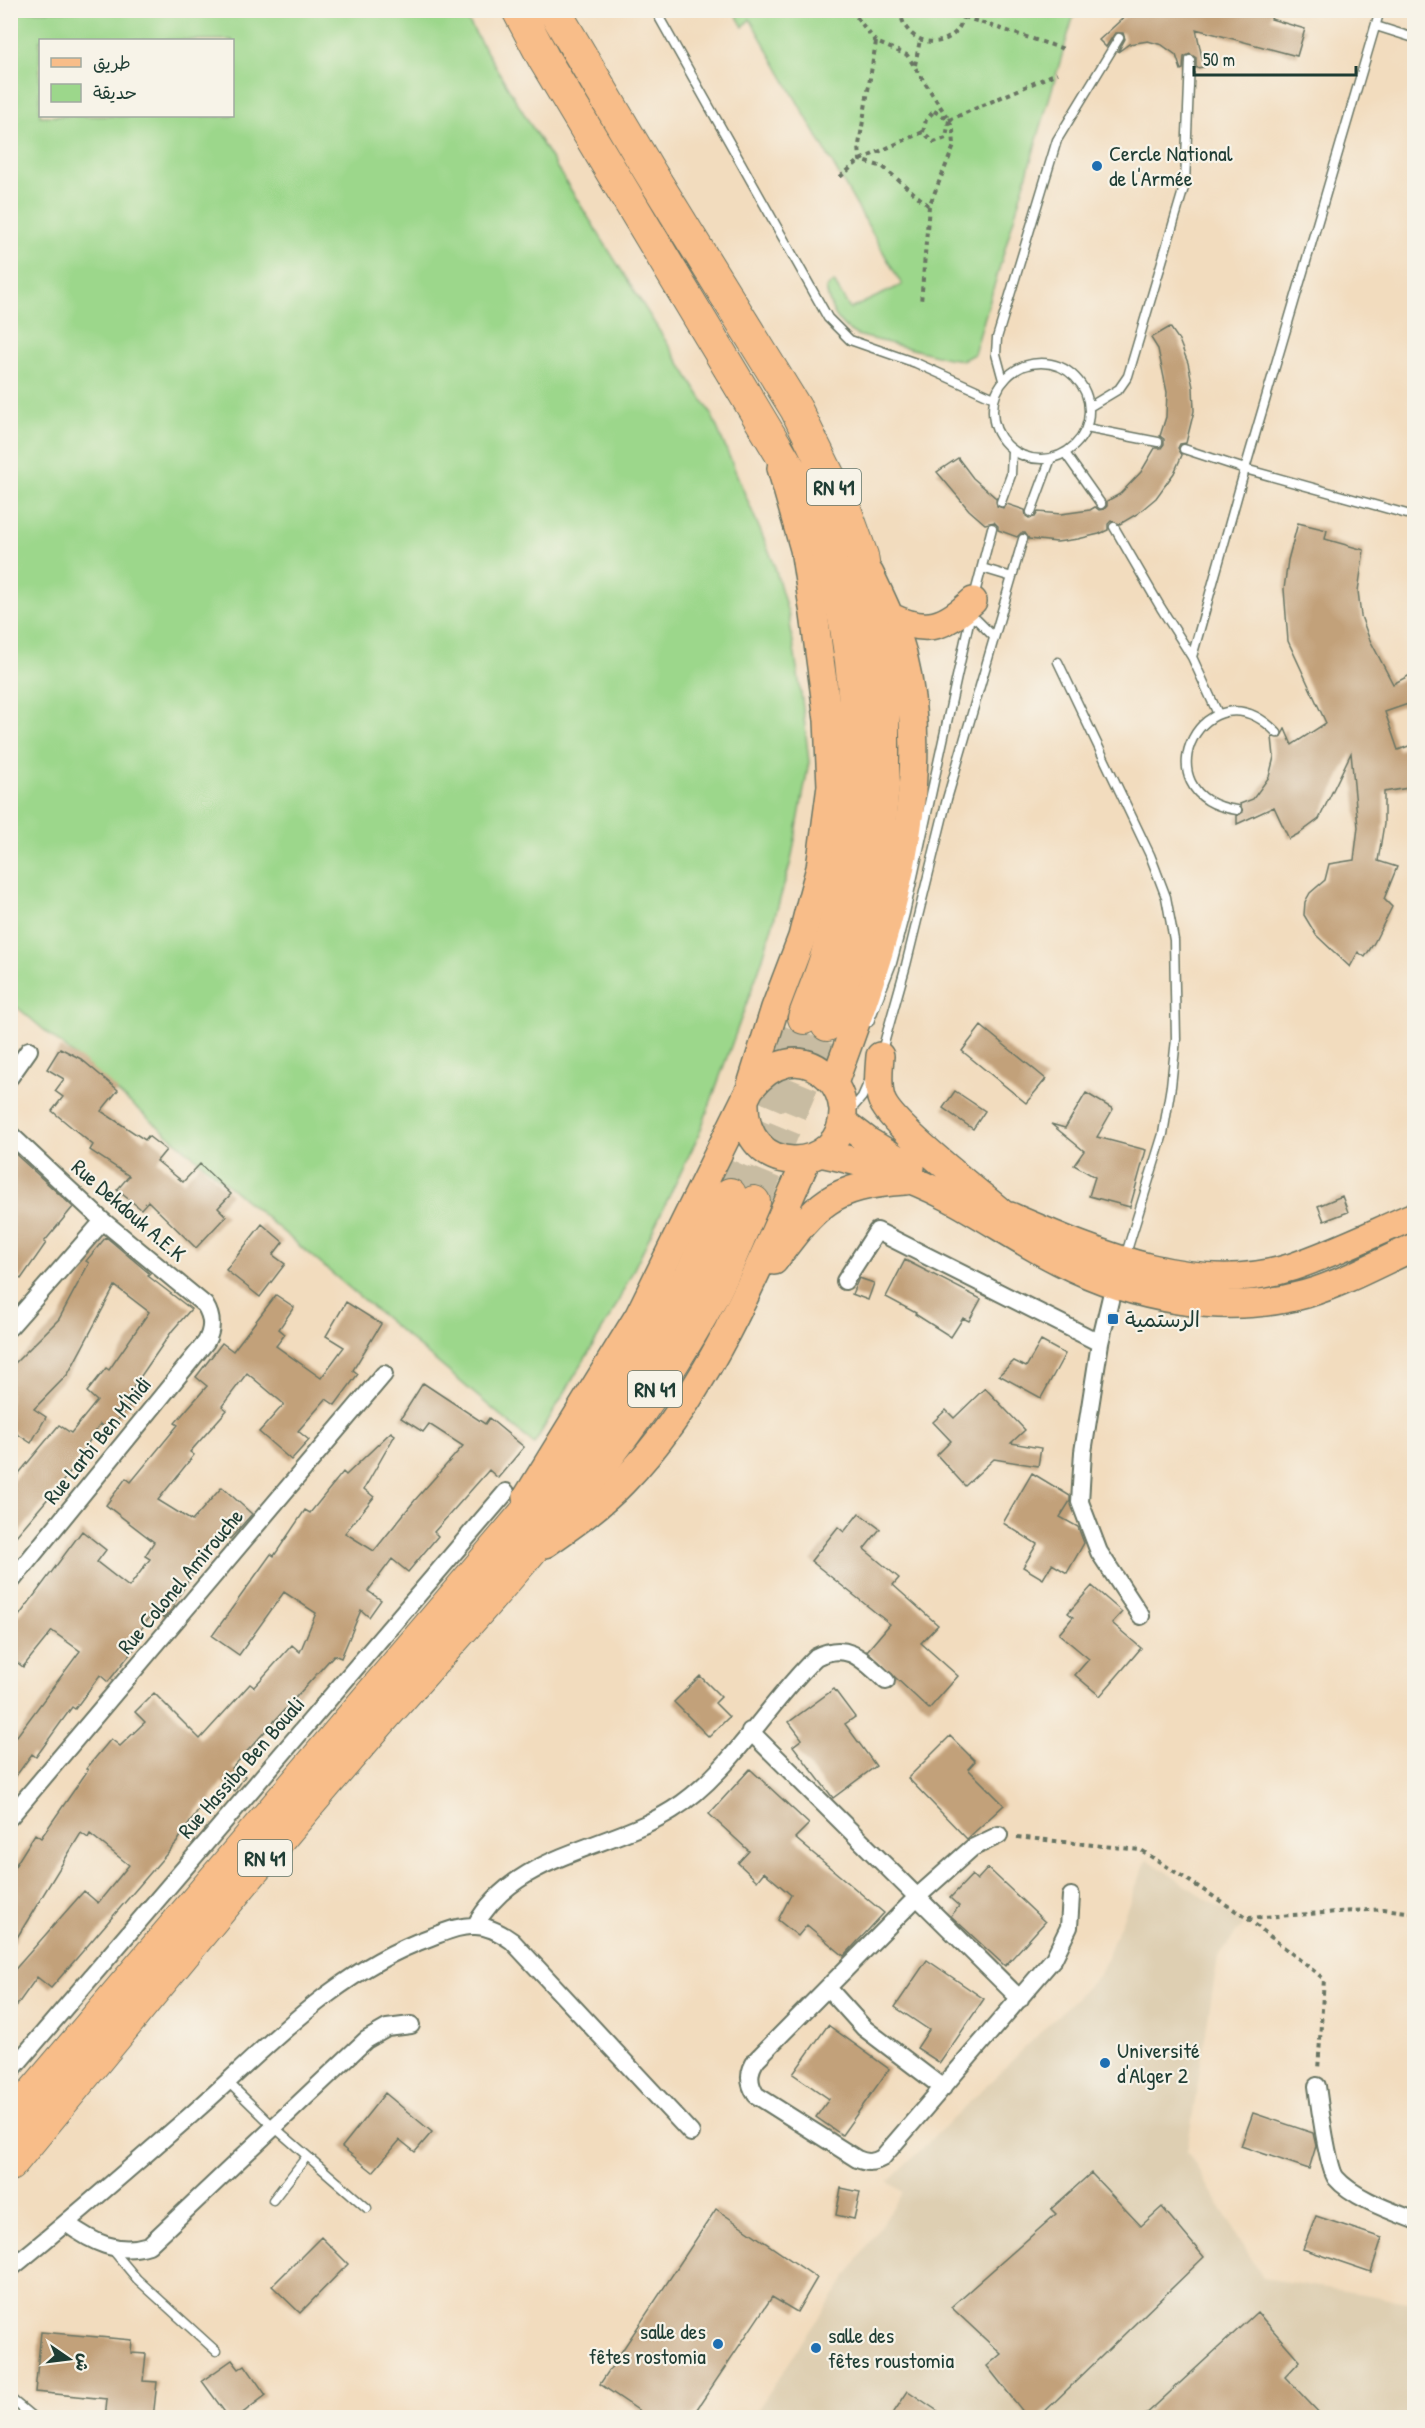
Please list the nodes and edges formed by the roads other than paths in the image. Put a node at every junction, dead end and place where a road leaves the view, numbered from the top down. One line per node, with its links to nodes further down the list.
1 (518, 10): 13 (highway, RN 41)
2 (554, 10): 27 (highway, RN 41)
3 (655, 10): 10 (lane)
4 (1380, 10): 5 (lane)
5 (1376, 26): 7 (lane); 19 (lane)
6 (1119, 38): 9 (lane)
7 (1414, 38)
8 (1190, 60): 11 (lane)
9 (1003, 380): 10 (lane); 11 (lane)
10 (994, 398): 16 (lane)
11 (1089, 407): 12 (lane)
12 (1086, 428): 14 (lane); 17 (lane)
13 (772, 438): 27 (highway, RN 41); 43 (main road)
14 (1158, 442)
15 (1184, 449): 19 (lane)
16 (1012, 450): 18 (lane); 20 (lane)
17 (1065, 453): 18 (lane); 21 (lane)
18 (1051, 458): 22 (lane)
19 (1245, 469): 23 (lane); 33 (lane)
20 (1001, 502)
21 (1101, 504)
22 (1031, 512)
23 (1414, 516)
24 (1114, 527): 33 (lane)
25 (992, 528): 28 (lane)
26 (1023, 539): 29 (lane)
27 (861, 556): 31 (main road)
28 (982, 568): 29 (lane); 30 (lane)
29 (1012, 576): 32 (lane)
30 (968, 610): 31 (main road); 32 (lane); 38 (lane)
31 (891, 617): 42 (main road)
32 (994, 637): 40 (lane)
33 (1192, 657): 35 (lane)
34 (1058, 662): 52 (lane)
35 (1218, 714): 36 (lane); 37 (lane)
36 (1277, 732)
37 (1238, 810)
38 (863, 1035)
39 (28, 1050): 41 (street)
40 (869, 1050): 42 (lane); 44 (lane); 48 (main road)
41 (10, 1077)
42 (835, 1085): 43 (main road); 44 (main road)
43 (748, 1095): 46 (main road); 61 (main road)
44 (843, 1119): 46 (main road); 48 (main road)
45 (10, 1134): 50 (street, Rue Dekdouk A.E.K)
46 (814, 1156): 47 (main road); 55 (main road)
47 (910, 1180): 54 (main road); 55 (main road)
48 (1002, 1213): 52 (main road)
49 (1414, 1216): 52 (main road)
50 (103, 1221): 56 (street, Rue Dekdouk A.E.K); 57 (street)
51 (1414, 1247): 54 (main road)
52 (1124, 1259)
53 (845, 1281): 58 (street)
54 (1114, 1284): 58 (street)
55 (742, 1303): 62 (main road)
56 (212, 1323): 63 (street, Rue Larbi Ben M'hidi)
57 (10, 1327)
58 (1100, 1344): 64 (street)
59 (384, 1374): 67 (street, Rue Colonel Amirouche)
60 (506, 1492): 75 (street, Rue Hassiba Ben Bouali)
61 (508, 1531): 62 (highway, RN 41); 79 (highway, RN 41)
62 (527, 1557): 83 (highway, RN 41)
63 (10, 1583)
64 (1141, 1616)
65 (886, 1681): 66 (street)
66 (750, 1731): 70 (street); 71 (street)
67 (10, 1817)
68 (999, 1835): 70 (street)
69 (1071, 1896): 73 (street)
70 (917, 1897): 72 (street); 73 (street)
71 (475, 1926): 76 (street); 81 (street)
72 (828, 1988): 78 (street); 78 (street)
73 (1020, 1999): 78 (street)
74 (411, 2025): 80 (street)
75 (10, 2072)
76 (228, 2082): 80 (lane); 87 (street)
77 (1317, 2086): 86 (street)
78 (943, 2088)
79 (10, 2120)
80 (273, 2127): 82 (lane); 88 (street)
81 (691, 2133)
82 (308, 2156): 84 (lane); 85 (lane)
83 (10, 2165)
84 (273, 2200)
85 (367, 2208)
86 (1414, 2220)
87 (66, 2223): 88 (street); 89 (street)
88 (110, 2248): 90 (lane)
89 (10, 2269)
90 (216, 2351)
91 (10, 2398): 92 (lane)
92 (34, 2418)

